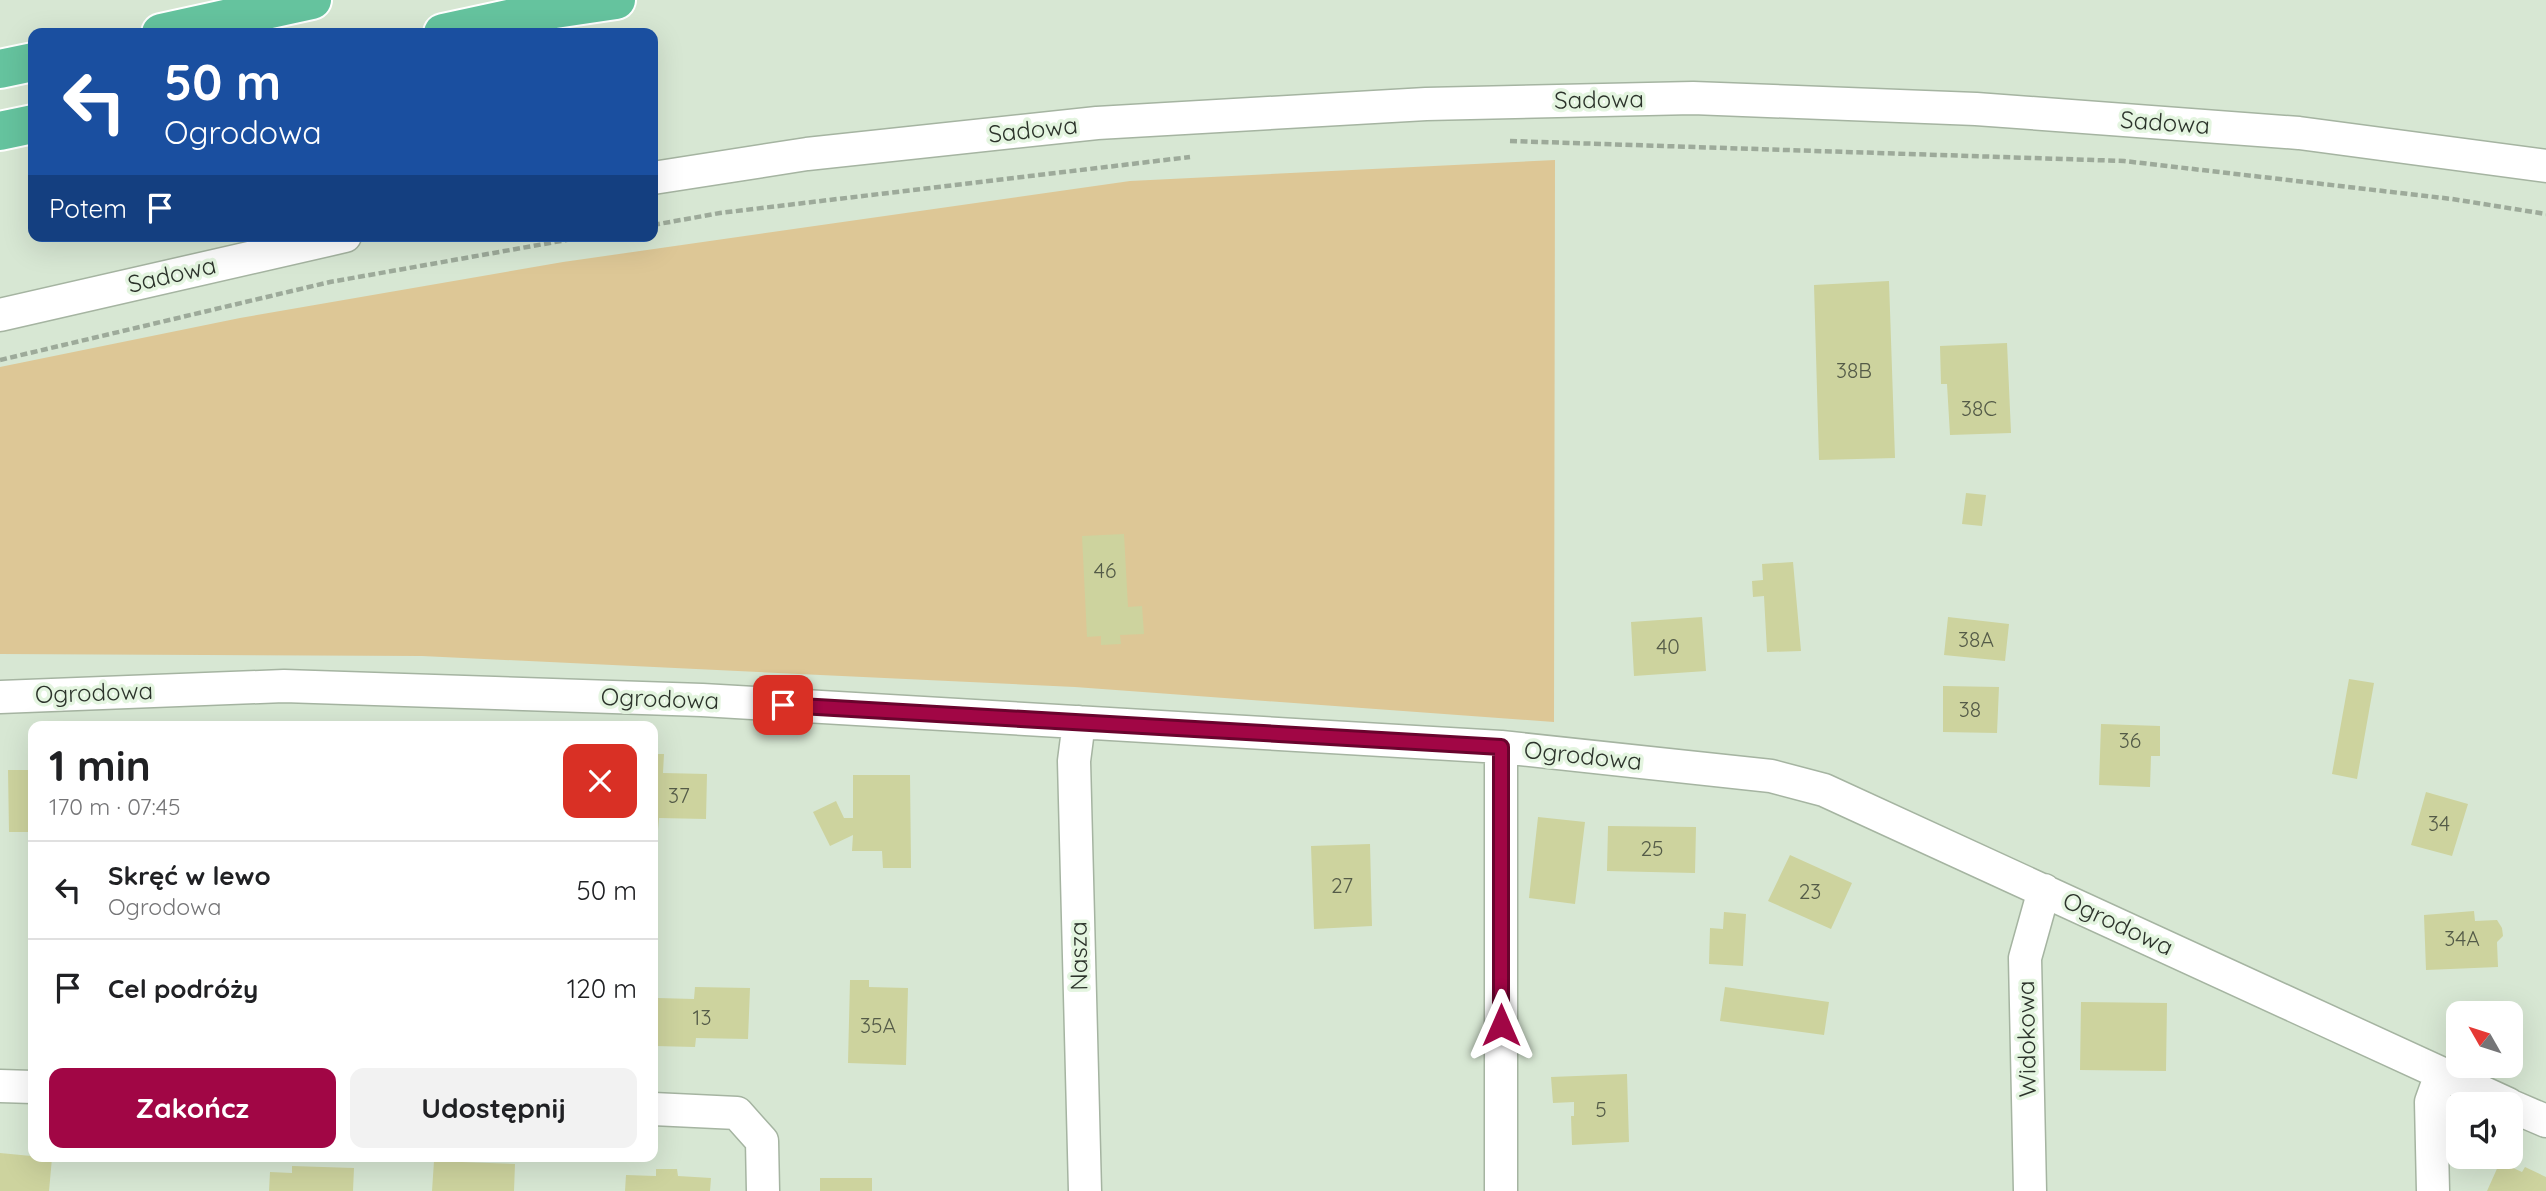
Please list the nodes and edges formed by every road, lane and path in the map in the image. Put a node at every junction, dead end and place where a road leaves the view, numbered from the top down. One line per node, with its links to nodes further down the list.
1 (312, 0): 3 (highway)
2 (616, 0): 4 (highway)
3 (185, 28)
4 (466, 28)
5 (28, 63): 6 (highway)
6 (0, 69)
7 (28, 125): 8 (highway)
8 (0, 131)
9 (1501, 141): 13 (path)
10 (1196, 156): 14 (path)
11 (2546, 166): 12 (street, Sadowa)
12 (658, 177)
13 (2546, 214)
14 (658, 224)
15 (319, 242): 17 (street, Sadowa)
16 (555, 242): 18 (path)
17 (0, 315)
18 (0, 360)
19 (0, 697): 20 (street, Ogrodowa)
20 (1079, 722): 21 (street, Ogrodowa); 31 (street, Nasza)
21 (1501, 747): 22 (street, Ogrodowa); 32 (street)
22 (2044, 890): 23 (street, Ogrodowa); 33 (street, Widokowa)
23 (2441, 1074): 26 (street, Ogrodowa); 34 (street)
24 (0, 1086): 25 (street)
25 (28, 1087)
26 (2481, 1092)
27 (658, 1110): 30 (street)
28 (2523, 1111): 29 (street, Ogrodowa)
29 (2546, 1121)
30 (763, 1191)
31 (1085, 1191)
32 (1501, 1191)
33 (2030, 1191)
34 (2433, 1191)

